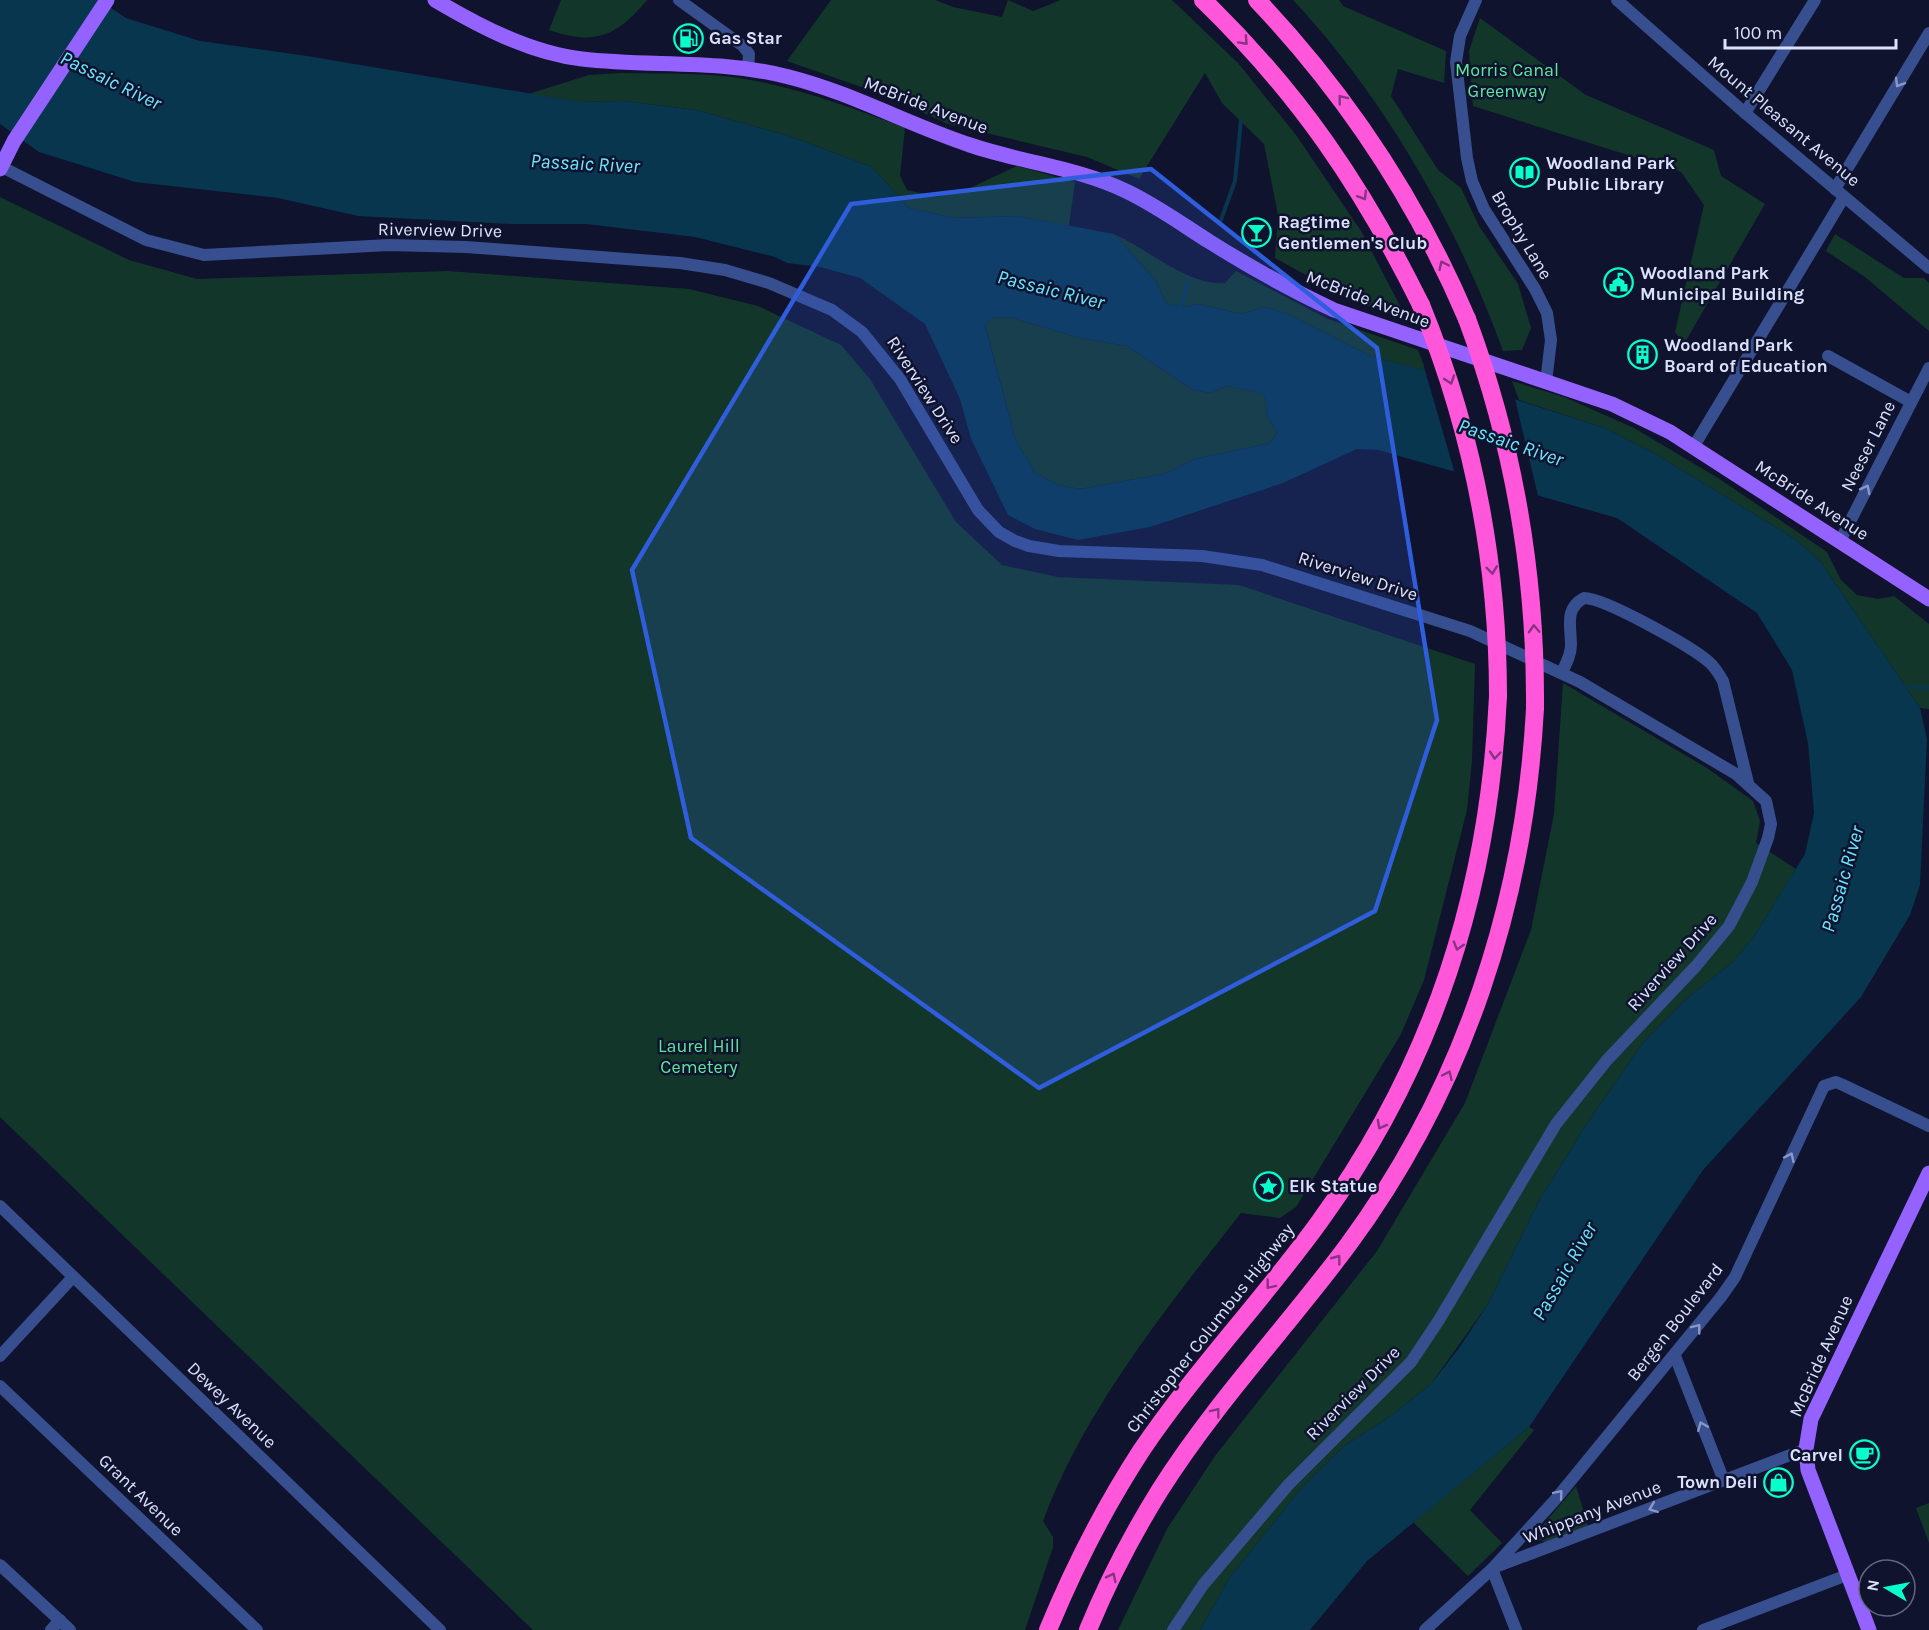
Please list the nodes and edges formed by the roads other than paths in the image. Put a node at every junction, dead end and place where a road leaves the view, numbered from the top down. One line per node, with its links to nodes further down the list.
1 (107, 0): 12 (main road)
2 (435, 0): 10 (main road, McBride Avenue)
3 (679, 0): 10 (street)
4 (1203, 0): 41 (highway, Christopher Columbus Highway, one-way to 41, bridge)
5 (1257, 0): 42 (highway, one-way to 5, bridge)
6 (1476, 0): 17 (street, Brophy Lane)
7 (1617, 0): 11 (street, Mount Pleasant Avenue)
8 (1815, 0): 11 (street)
9 (1929, 33): 13 (street, one-way to 13)
10 (748, 70): 17 (main road, McBride Avenue)
11 (1745, 113): 13 (street, Mount Pleasant Avenue)
12 (0, 167): 22 (street, Riverview Drive)
13 (1839, 193): 14 (street, Mount Pleasant Avenue); 19 (street)
14 (1928, 262)
15 (1828, 356): 18 (street)
16 (1929, 368): 18 (street, Neeser Lane)
17 (1546, 382): 19 (main road, McBride Avenue)
18 (1911, 402): 20 (street, Neeser Lane, one-way to 18)
19 (1694, 446): 20 (main road, McBride Avenue)
20 (1840, 541): 21 (main road, McBride Avenue)
21 (1927, 599)
22 (1562, 672): 23 (street, Riverview Drive); 23 (street)
23 (1748, 783): 43 (street, Riverview Drive)
24 (1929, 1126): 29 (street, Bergen Boulevard, one-way to 24)
25 (1929, 1173): 31 (main road, McBride Avenue)
26 (0, 1206): 27 (street, Dewey Avenue)
27 (73, 1277): 28 (street); 40 (street, Dewey Avenue)
28 (0, 1356)
29 (1675, 1356): 32 (street, one-way to 29); 34 (street, Bergen Boulevard, one-way to 29)
30 (0, 1386): 39 (street, Grant Avenue)
31 (1806, 1449): 32 (street, Whippany Avenue); 35 (main road, McBride Avenue)
32 (1724, 1481): 34 (street, Whippany Avenue, one-way to 34)
33 (0, 1565): 36 (street)
34 (1492, 1569): 44 (street, Bergen Boulevard); 45 (street)
35 (1847, 1575): 46 (street); 47 (main road, McBride Avenue)
36 (60, 1620): 37 (street); 38 (street)
37 (51, 1630)
38 (70, 1630)
39 (256, 1630)
40 (440, 1630)
41 (1048, 1630)
42 (1088, 1630)
43 (1173, 1630)
44 (1425, 1630)
45 (1516, 1630)
46 (1702, 1630)
47 (1869, 1630)

